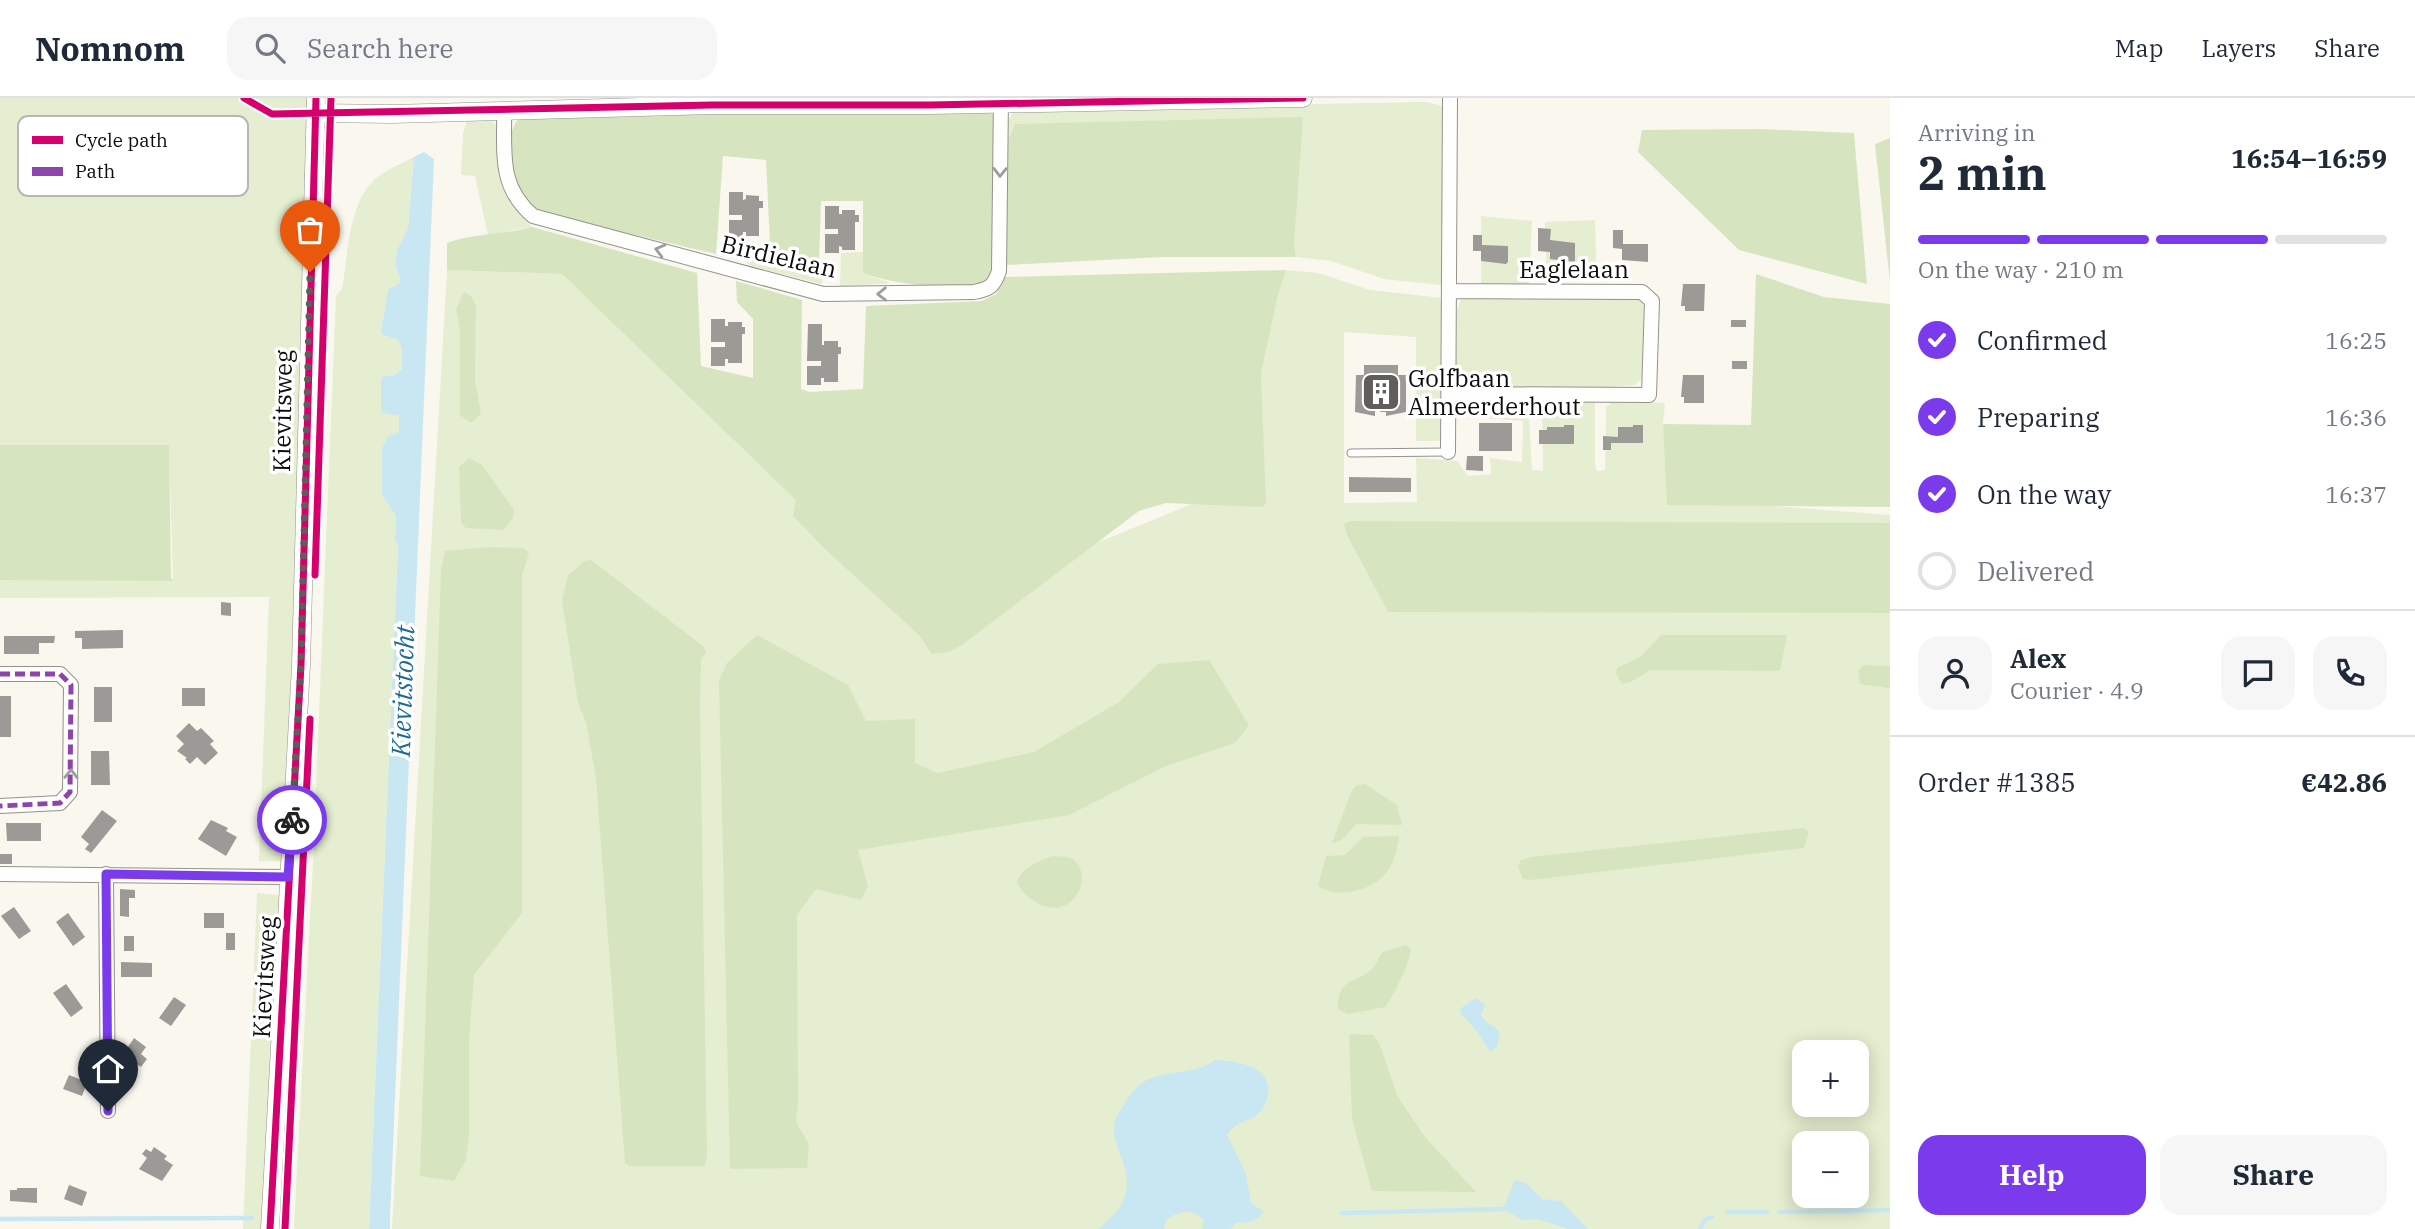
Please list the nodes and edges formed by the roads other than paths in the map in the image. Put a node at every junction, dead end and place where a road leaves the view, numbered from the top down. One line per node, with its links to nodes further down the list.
1 (1303, 98): 3 (street)
2 (1450, 98): 6 (street)
3 (1001, 101): 4 (street); 4 (street, Birdielaan, one-way to 4)
4 (504, 104): 5 (street)
5 (316, 105): 14 (street, Kievitsweg)
6 (1451, 291): 7 (street); 7 (street, Eaglelaan)
7 (1450, 394): 9 (street)
8 (1351, 453): 9 (lane)
9 (1448, 453)
10 (0, 674): 11 (street, one-way to 10)
11 (0, 806)
12 (0, 874): 13 (street)
13 (106, 874): 14 (street); 15 (street)
14 (288, 877): 16 (street, Kievitsweg)
15 (108, 1111)
16 (270, 1229)

